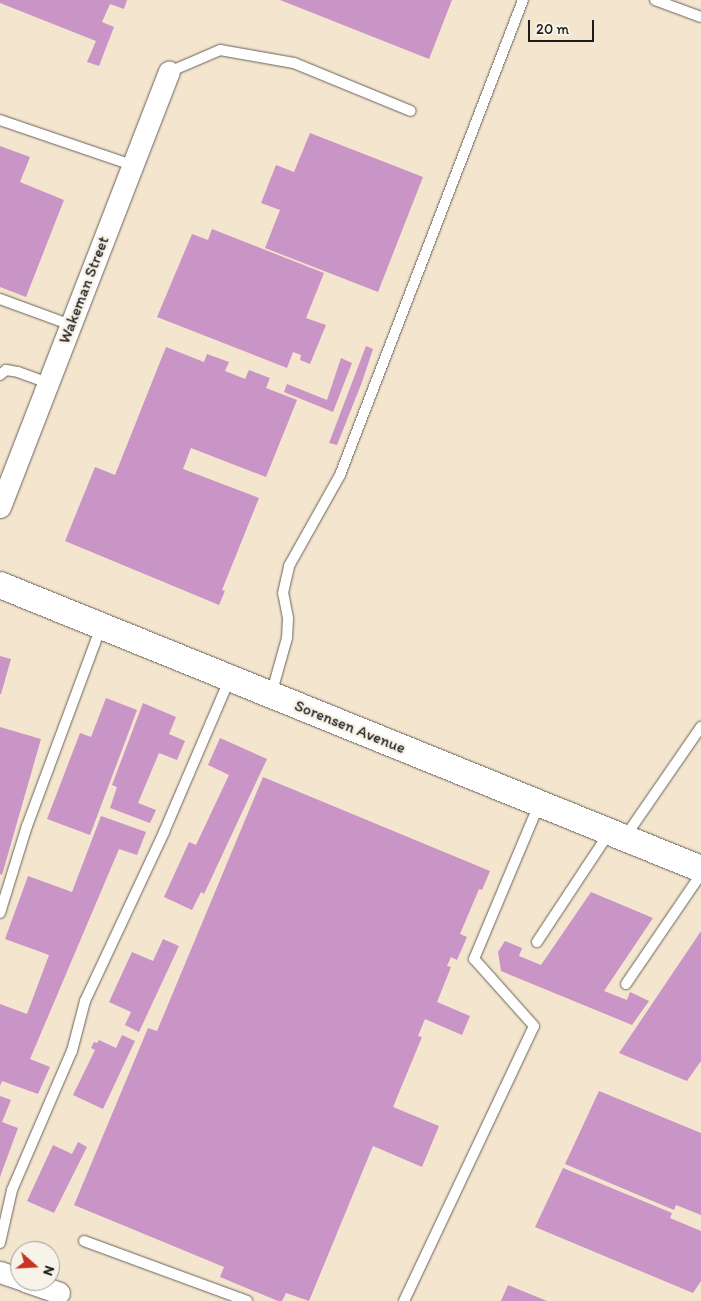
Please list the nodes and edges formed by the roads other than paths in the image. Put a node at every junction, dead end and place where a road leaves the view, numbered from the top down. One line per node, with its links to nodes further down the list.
1 (523, 0): 16 (lane)
2 (655, 0): 3 (lane)
3 (701, 17)
4 (169, 72): 5 (lane); 7 (street, Wakeman Street)
5 (411, 111)
6 (0, 120): 7 (lane)
7 (132, 165): 9 (street, Wakeman Street)
8 (0, 299): 9 (lane)
9 (71, 325): 11 (street, Wakeman Street)
10 (0, 375): 11 (lane)
11 (48, 383): 12 (street, Wakeman Street)
12 (0, 507)
13 (0, 585): 14 (street, Sorensen Avenue)
14 (101, 626): 15 (street, Sorensen Avenue); 22 (lane)
15 (230, 678): 16 (street, Sorensen Avenue); 26 (lane)
16 (271, 695): 18 (street, Sorensen Avenue)
17 (701, 727): 19 (lane)
18 (539, 803): 19 (street, Sorensen Avenue); 30 (lane)
19 (617, 835): 20 (street, Sorensen Avenue); 23 (lane)
20 (701, 869)
21 (701, 874): 24 (lane)
22 (0, 913)
23 (537, 942)
24 (626, 984)
25 (84, 1242): 29 (lane)
26 (0, 1243)
27 (53, 1291): 28 (street)
28 (59, 1293)
29 (247, 1301)
30 (404, 1301)

